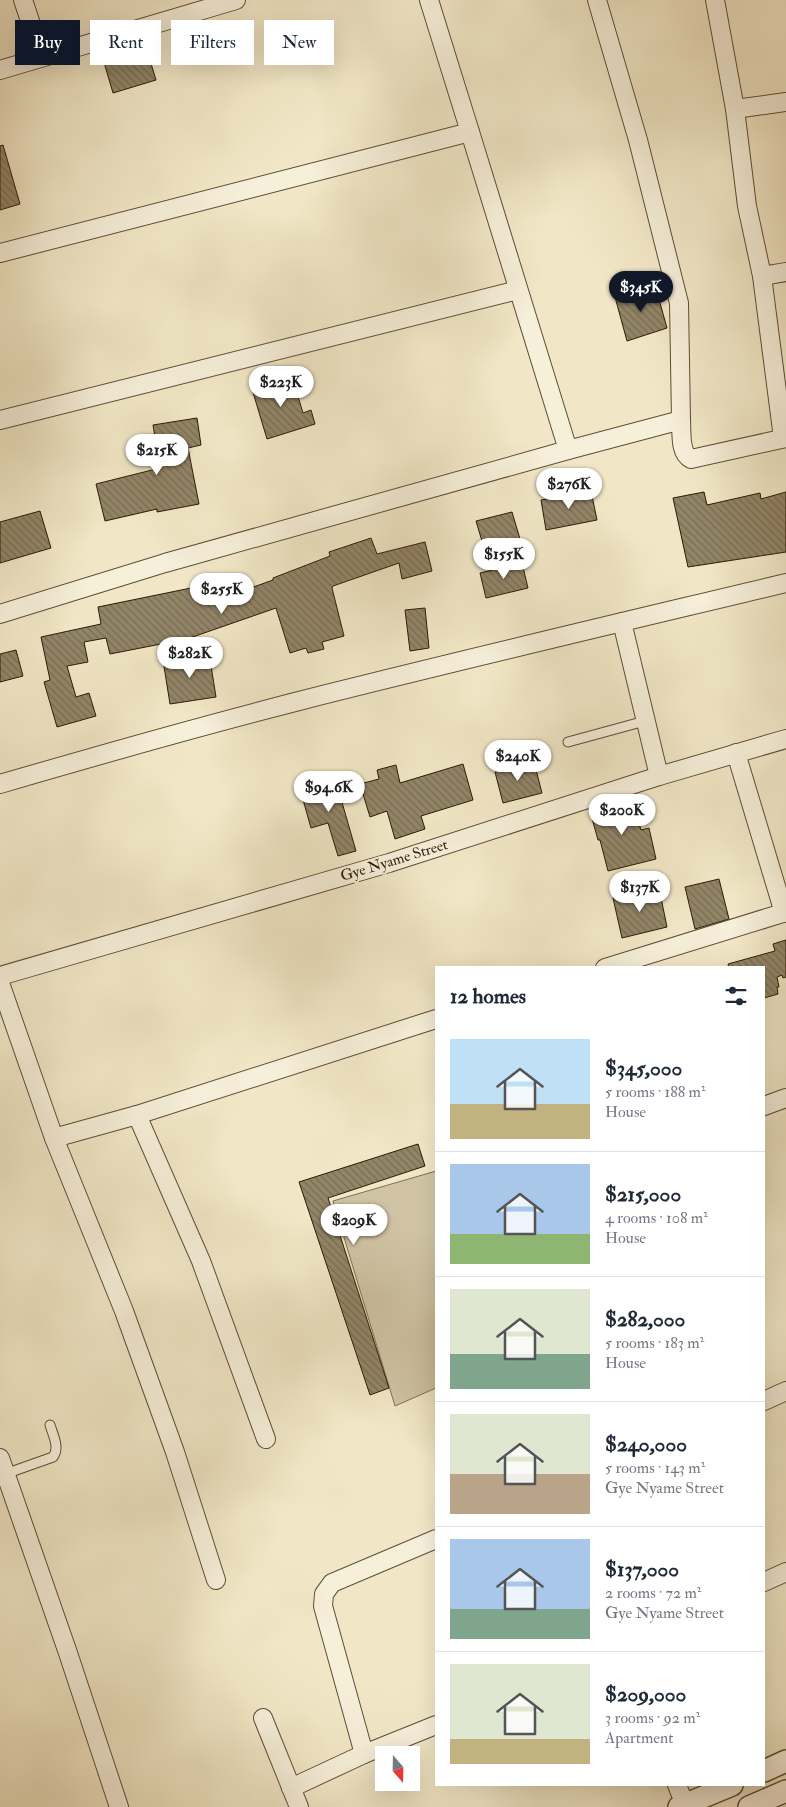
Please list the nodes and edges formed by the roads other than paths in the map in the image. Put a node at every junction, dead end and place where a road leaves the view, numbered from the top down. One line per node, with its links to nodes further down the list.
1 (24, 0): 6 (street)
2 (236, 0): 7 (street)
3 (429, 0): 12 (street)
4 (597, 0): 18 (street)
5 (716, 0): 11 (street)
6 (30, 20)
7 (80, 47)
8 (18, 65): 9 (street)
9 (0, 70)
10 (786, 102): 11 (street)
11 (735, 109): 15 (street)
12 (470, 132): 13 (street); 16 (street)
13 (0, 253)
14 (786, 272): 15 (street)
15 (762, 276): 19 (street)
16 (518, 290): 17 (street); 20 (street)
17 (0, 420)
18 (681, 420): 19 (street); 20 (street)
19 (784, 438)
20 (568, 450): 22 (street)
21 (786, 583): 23 (street)
22 (0, 614)
23 (622, 622): 24 (street); 29 (street)
24 (645, 721): 26 (lane); 28 (street)
25 (786, 739): 27 (street, Gye Nyame Street)
26 (568, 742)
27 (736, 753): 28 (street, Gye Nyame Street); 30 (street)
28 (659, 776): 32 (street, Gye Nyame Street)
29 (0, 784)
30 (785, 912): 31 (street)
31 (625, 965)
32 (0, 976)
33 (0, 983): 38 (street)
34 (435, 1019): 37 (street)
35 (786, 1098): 36 (street)
36 (765, 1106)
37 (137, 1115): 38 (street); 42 (street)
38 (54, 1138): 47 (street)
39 (786, 1391): 40 (street)
40 (765, 1401)
41 (50, 1425): 43 (lane)
42 (266, 1439)
43 (3, 1466): 44 (street)
44 (7, 1499): 60 (street)
45 (435, 1539): 51 (street)
46 (786, 1572): 48 (street)
47 (216, 1580)
48 (765, 1582)
49 (263, 1718): 56 (street)
50 (435, 1725): 51 (street)
51 (364, 1754): 56 (street)
52 (786, 1761): 53 (street)
53 (765, 1771)
54 (677, 1786): 59 (street)
55 (730, 1786): 59 (street)
56 (291, 1788): 61 (street)
57 (786, 1791): 58 (street)
58 (759, 1805)
59 (682, 1806)
60 (119, 1807)
61 (299, 1807)

